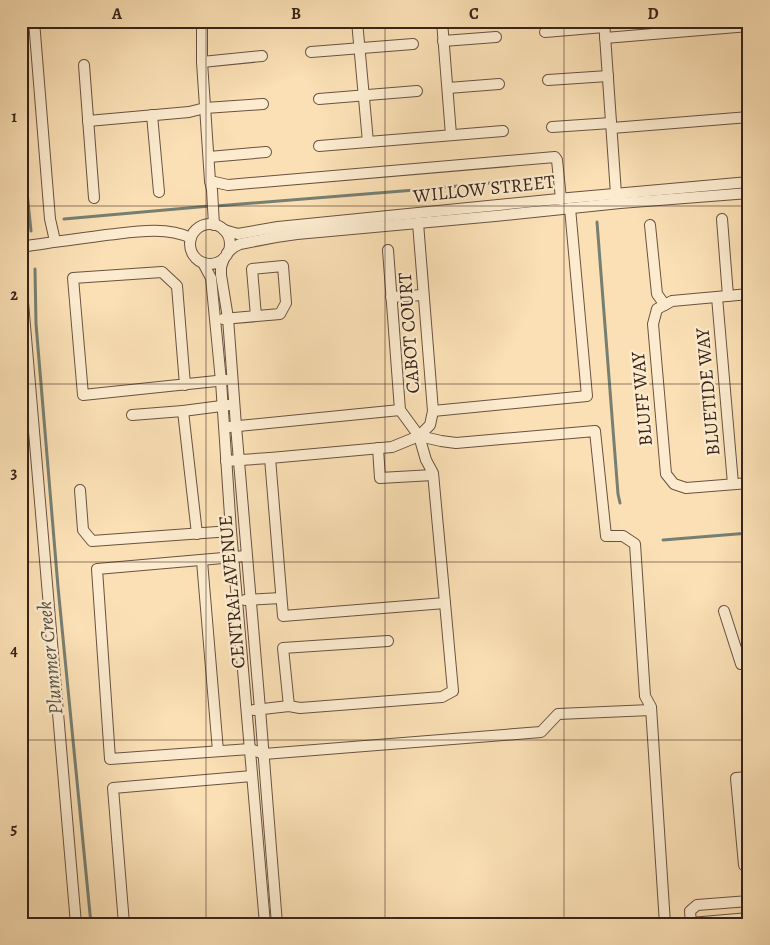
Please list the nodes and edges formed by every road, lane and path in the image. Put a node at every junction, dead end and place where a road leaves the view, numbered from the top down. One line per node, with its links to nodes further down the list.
1 (34, 21): 52 (street)
2 (220, 21): 5 (street)
3 (357, 21): 13 (street)
4 (442, 21): 11 (street)
5 (202, 22): 16 (street)
6 (604, 24): 8 (street); 10 (street)
7 (749, 26): 10 (street)
8 (545, 32)
9 (496, 36): 11 (street)
10 (606, 38): 18 (street)
11 (443, 41): 21 (street)
12 (412, 44): 13 (street)
13 (359, 48): 14 (street); 23 (street)
14 (311, 52)
15 (262, 56): 16 (street)
16 (202, 62): 26 (street)
17 (84, 65): 29 (street)
18 (608, 76): 19 (street); 30 (street)
19 (548, 80)
20 (499, 84): 21 (street)
21 (448, 88): 33 (street)
22 (417, 91): 23 (street)
23 (364, 95): 24 (street); 34 (street)
24 (319, 99)
25 (263, 104): 26 (street)
26 (205, 108): 27 (street); 37 (street)
27 (152, 115): 29 (street); 40 (street)
28 (749, 116): 30 (street)
29 (88, 120): 43 (street)
30 (612, 125): 31 (street); 42 (street)
31 (552, 128)
32 (503, 131): 33 (street)
33 (451, 135): 34 (street)
34 (368, 142): 35 (street)
35 (319, 146)
36 (266, 152): 37 (street)
37 (209, 157): 39 (street)
38 (749, 182): 42 (street, WILLOW STREET)
39 (211, 185): 44 (street); 47 (street)
40 (159, 192)
41 (749, 193): 45 (street, WILLOW STREET)
42 (616, 194): 44 (street, WILLOW STREET)
43 (94, 198)
44 (561, 199): 50 (street, WILLOW STREET)
45 (570, 208): 48 (street, WILLOW STREET); 74 (street)
46 (722, 219): 60 (street)
47 (214, 221): 50 (street); 51 (street)
48 (418, 223): 55 (street, WILLOW STREET); 59 (street, CABOT COURT)
49 (650, 225): 63 (street)
50 (224, 230): 55 (street)
51 (191, 238): 52 (street); 56 (street)
52 (55, 241): 53 (street)
53 (21, 247)
54 (388, 250): 61 (street)
55 (225, 256): 56 (street); 65 (street, CENTRAL AVENUE)
56 (203, 263): 66 (street, CENTRAL AVENUE)
57 (21, 279): 112 (street)
58 (749, 294): 60 (street)
59 (423, 295): 61 (street); 74 (street, CABOT COURT)
60 (728, 296): 62 (street)
61 (391, 297): 72 (street)
62 (717, 297): 63 (street); 85 (street, BLUETIDE WAY)
63 (661, 307): 85 (street, BLUFF WAY)
64 (256, 316): 64 (street); 65 (street)
65 (228, 318): 66 (street); 67 (street, CENTRAL AVENUE)
66 (215, 319): 68 (street, CENTRAL AVENUE)
67 (232, 379): 68 (street); 70 (street, CENTRAL AVENUE)
68 (221, 381): 69 (street); 71 (street, CENTRAL AVENUE)
69 (185, 385): 69 (street)
70 (234, 405): 71 (street); 76 (street, CENTRAL AVENUE)
71 (222, 406): 73 (street); 77 (street, CENTRAL AVENUE)
72 (400, 410): 76 (street); 78 (street)
73 (183, 411): 75 (street); 88 (street)
74 (432, 411): 78 (street, CABOT COURT)
75 (132, 415)
76 (236, 426): 77 (street); 81 (street, CENTRAL AVENUE)
77 (224, 427): 82 (street, CENTRAL AVENUE)
78 (419, 436): 79 (street); 83 (street); 102 (street)
79 (378, 448): 80 (street); 83 (street)
80 (270, 458): 81 (street); 92 (street)
81 (239, 460): 82 (street); 89 (street, CENTRAL AVENUE)
82 (226, 461): 87 (street, CENTRAL AVENUE)
83 (433, 475): 95 (street)
84 (749, 483): 85 (street)
85 (733, 484)
86 (80, 490): 88 (street)
87 (231, 531): 88 (street); 90 (street, CENTRAL AVENUE)
88 (197, 534)
89 (246, 556): 90 (street); 93 (street, CENTRAL AVENUE)
90 (233, 557): 91 (street); 94 (street, CENTRAL AVENUE)
91 (202, 560): 104 (street); 104 (street)
92 (281, 598): 93 (street); 95 (street)
93 (250, 600): 94 (street); 100 (street, CENTRAL AVENUE)
94 (237, 601): 101 (street, CENTRAL AVENUE)
95 (445, 603): 99 (street)
96 (724, 611): 98 (street)
97 (388, 641): 99 (street)
98 (749, 663)
99 (289, 706): 100 (street)
100 (260, 709): 101 (street); 105 (street, CENTRAL AVENUE)
101 (247, 710): 103 (street, CENTRAL AVENUE)
102 (651, 710): 105 (street); 116 (street)
103 (250, 749): 104 (street); 105 (street); 106 (street, CENTRAL AVENUE)
104 (218, 751)
105 (264, 754): 115 (street, CENTRAL AVENUE)
106 (252, 776): 113 (street); 114 (street, CENTRAL AVENUE)
107 (749, 777): 108 (street)
108 (749, 865)
109 (749, 901): 111 (street)
110 (749, 918): 111 (street)
111 (691, 923)
112 (76, 924)
113 (124, 924)
114 (265, 924)
115 (277, 924)
116 (665, 924)

